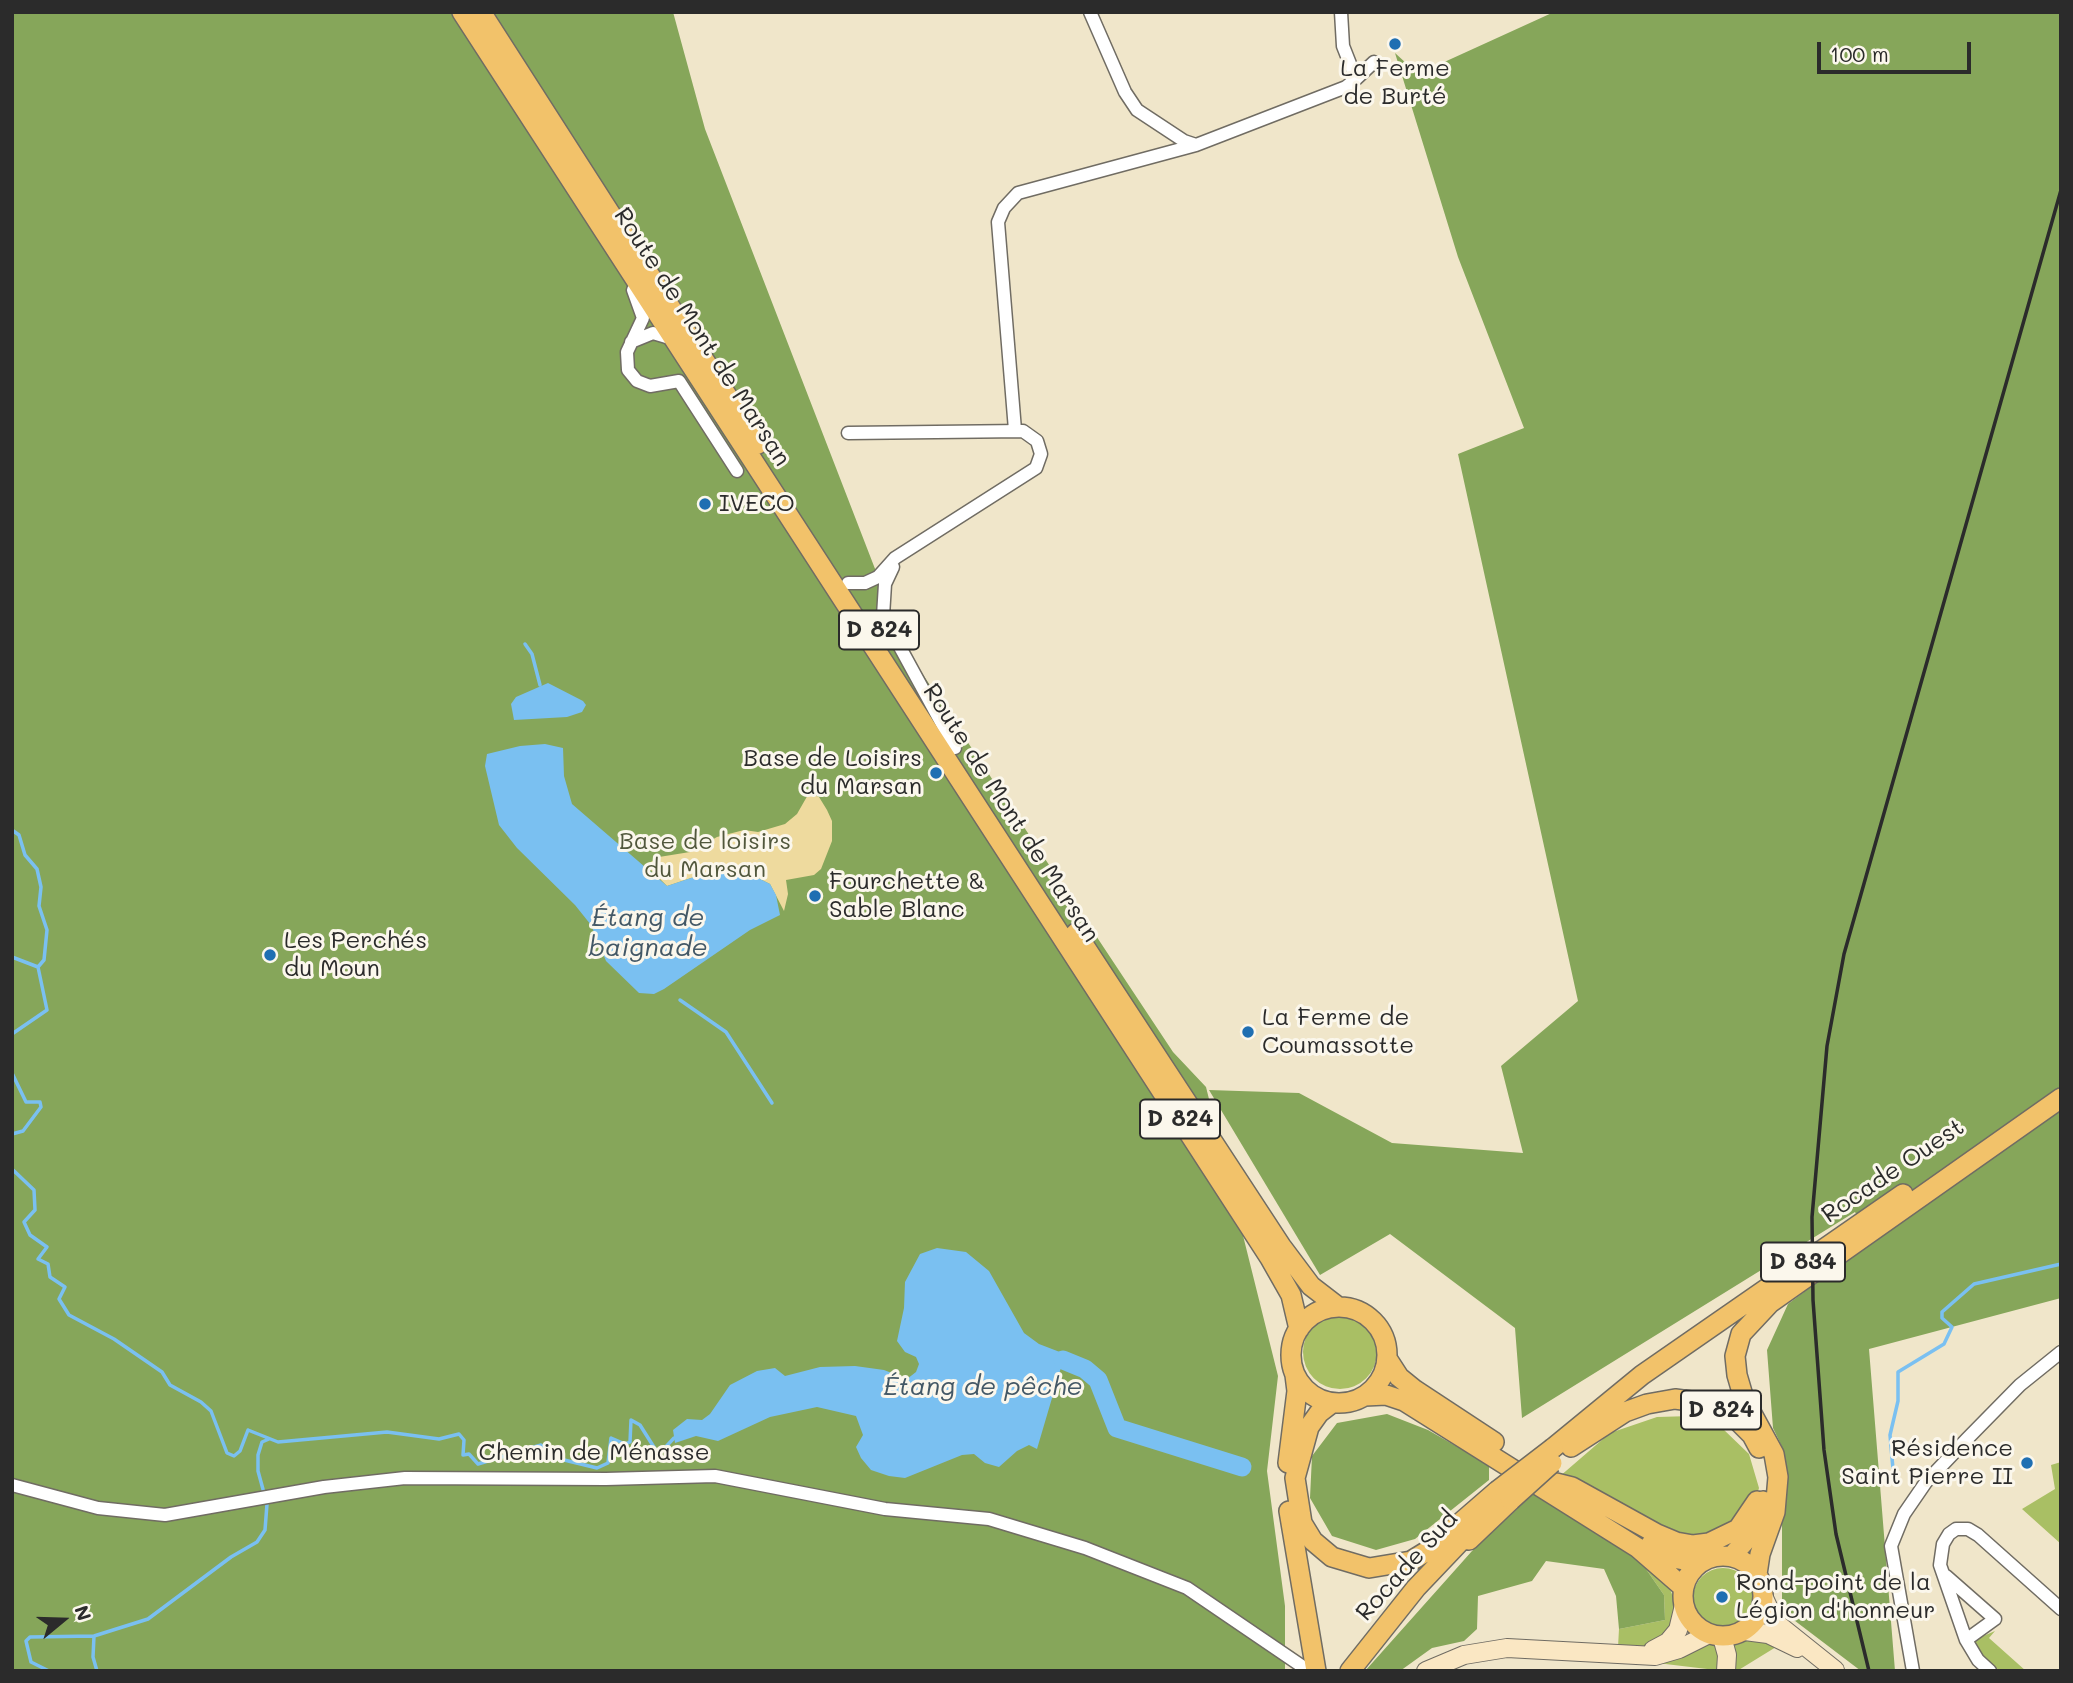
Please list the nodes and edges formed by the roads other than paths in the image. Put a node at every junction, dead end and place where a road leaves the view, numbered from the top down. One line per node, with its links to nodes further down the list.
1 (462, 12): 8 (main road, Route de Mont de Marsan / D 824)
2 (481, 12): 15 (main road, D 824)
3 (1090, 12): 7 (street)
4 (1341, 12): 6 (street)
5 (1374, 62): 6 (street)
6 (1356, 79): 7 (street)
7 (1196, 145): 11 (street)
8 (577, 189): 9 (main road, Route de Mont de Marsan / D 824); 10 (street)
9 (674, 340): 10 (street); 20 (main road, Route de Mont de Marsan / D 824)
10 (631, 342): 13 (street)
11 (1015, 430): 12 (street); 14 (street)
12 (848, 433)
13 (737, 471)
14 (908, 551): 15 (street); 16 (street)
15 (848, 583): 16 (main road, D 824)
16 (956, 748): 19 (main road, D 824)
17 (2061, 1087): 26 (main road, Rocade Ouest / D 834)
18 (2061, 1098): 33 (main road)
19 (1336, 1307): 20 (main road); 22 (main road)
20 (1299, 1329): 23 (main road)
21 (2061, 1352): 48 (street)
22 (1388, 1360): 24 (main road); 27 (main road)
23 (1295, 1374): 25 (main road); 44 (main road)
24 (1365, 1396): 25 (main road); 35 (main road)
25 (1332, 1403): 30 (main road)
26 (1558, 1451): 29 (main road, D 824); 30 (main road, D 834, bridge)
27 (1556, 1483): 29 (main road); 32 (main road)
28 (12, 1485): 43 (street, Chemin de Ménasse)
29 (1765, 1486): 31 (main road, D 824)
30 (1504, 1496): 45 (main road, Rocade Sud / D 834)
31 (1731, 1557): 32 (main road); 33 (main road)
32 (1700, 1563): 35 (main road)
33 (1757, 1574): 36 (main road)
34 (1945, 1576): 37 (street); 40 (street); 40 (street)
35 (1684, 1597): 39 (main road); 41 (street)
36 (1764, 1598): 38 (main road); 42 (street)
37 (2061, 1609)
38 (1745, 1631): 39 (main road); 42 (street)
39 (1715, 1636): 41 (street); 47 (street)
40 (1966, 1640): 49 (street)
41 (1640, 1655): 46 (street)
42 (1836, 1670)
43 (1309, 1671)
44 (1316, 1671)
45 (1350, 1671)
46 (1426, 1671)
47 (1726, 1671)
48 (1913, 1671)
49 (1990, 1671)

